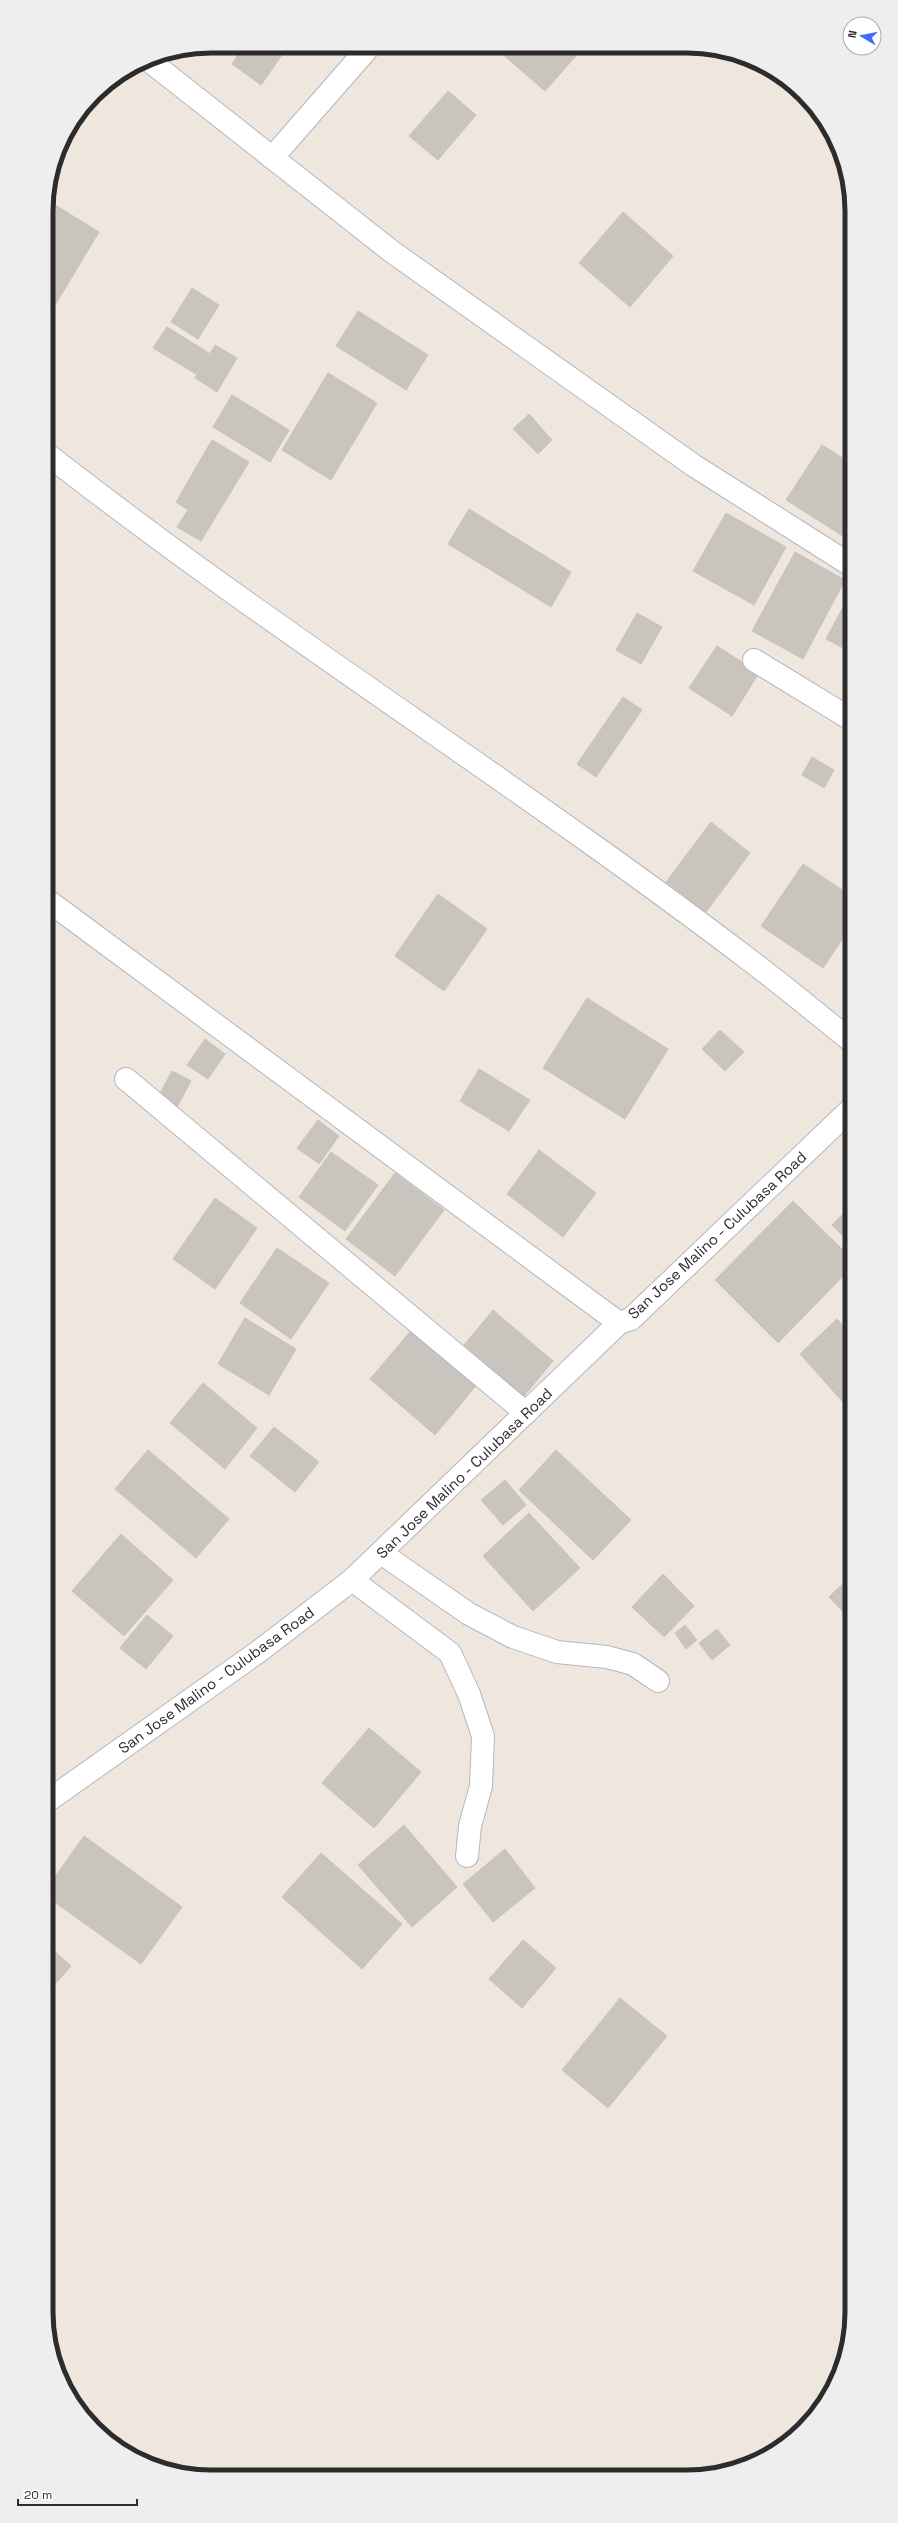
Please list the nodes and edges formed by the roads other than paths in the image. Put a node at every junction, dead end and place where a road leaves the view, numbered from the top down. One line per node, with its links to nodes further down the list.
1 (364, 53): 3 (street)
2 (153, 64): 3 (street)
3 (272, 158): 5 (street)
4 (53, 459): 9 (street)
5 (845, 561)
6 (754, 660): 7 (street)
7 (845, 715)
8 (53, 904): 12 (street)
9 (845, 1036)
10 (126, 1079): 13 (street)
11 (845, 1115): 12 (street, San Jose Malino - Culubasa Road)
12 (619, 1324): 13 (street, San Jose Malino - Culubasa Road)
13 (526, 1413): 14 (street, San Jose Malino - Culubasa Road)
14 (381, 1553): 15 (street, San Jose Malino - Culubasa Road); 16 (street)
15 (352, 1580): 17 (street, San Jose Malino - Culubasa Road); 18 (street)
16 (658, 1681)
17 (53, 1796)
18 (467, 1856)

